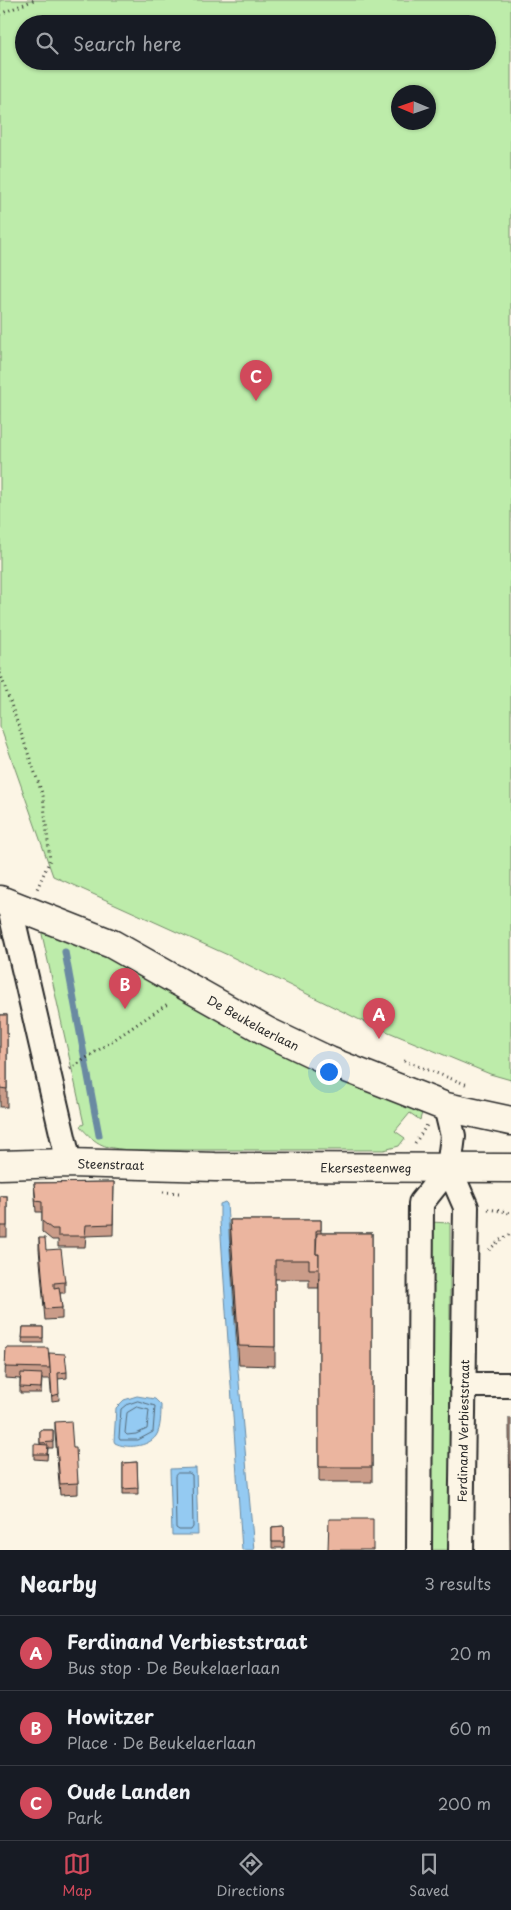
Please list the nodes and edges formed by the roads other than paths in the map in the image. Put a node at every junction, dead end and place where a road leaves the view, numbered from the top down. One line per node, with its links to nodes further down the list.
1 (4, 902): 2 (main road, De Beukelaerlaan); 4 (street, De Beukelaerlaan)
2 (444, 1106): 3 (main road); 7 (street)
3 (511, 1120)
4 (69, 1163): 5 (main road, Steenstraat); 6 (main road, Steenstraat)
5 (0, 1165)
6 (222, 1167): 7 (main road, Ekersesteenweg)
7 (449, 1168): 8 (main road, Ekersesteenweg); 9 (street, Ferdinand Verbieststraat); 11 (street)
8 (511, 1168)
9 (463, 1385): 10 (street); 12 (street, Ferdinand Verbieststraat)
10 (511, 1385)
11 (419, 1550)
12 (461, 1550)

